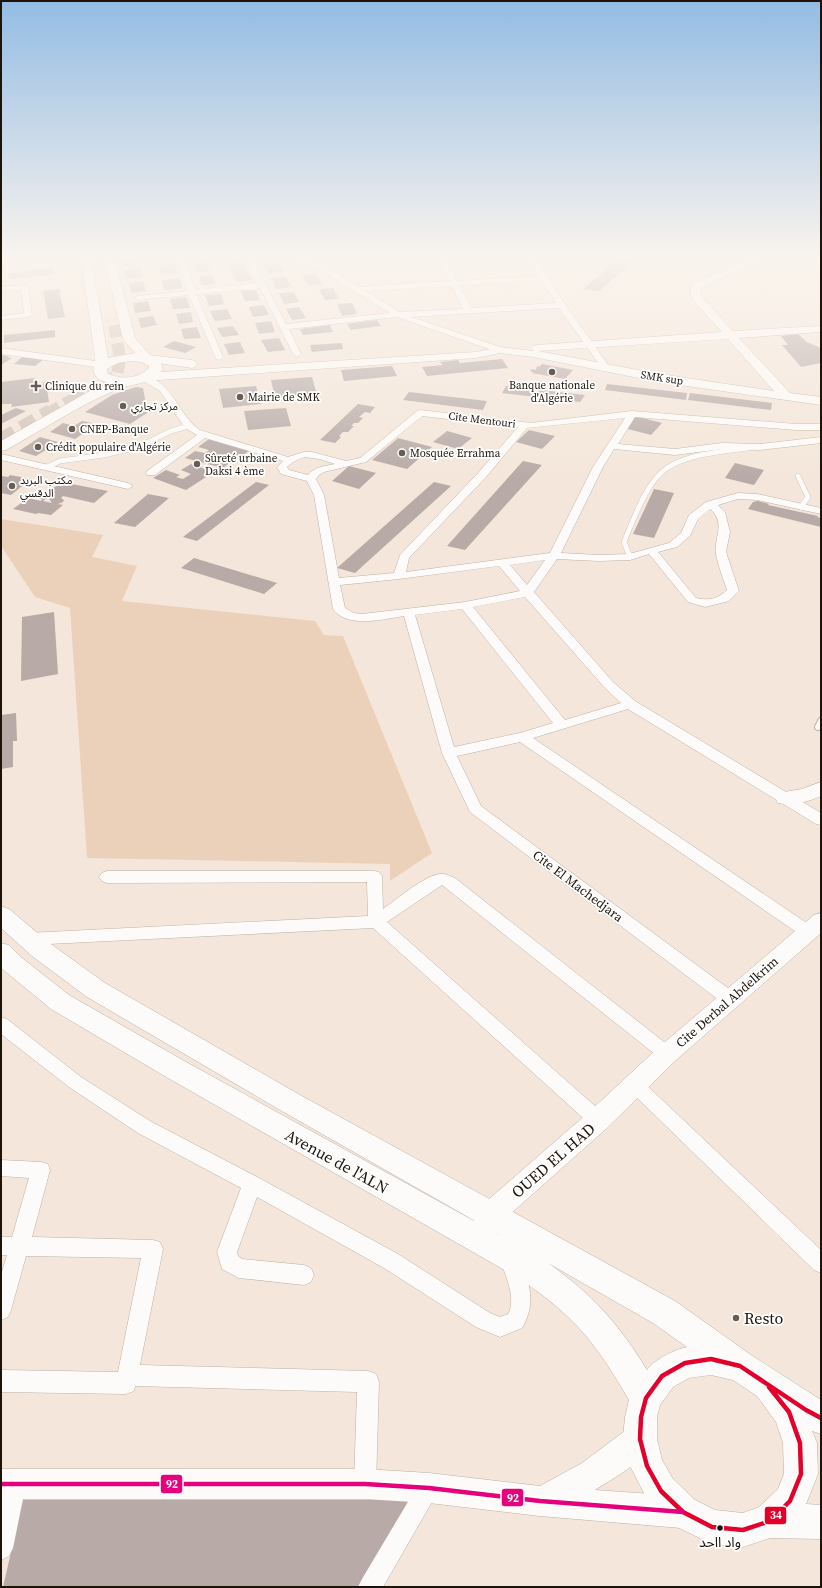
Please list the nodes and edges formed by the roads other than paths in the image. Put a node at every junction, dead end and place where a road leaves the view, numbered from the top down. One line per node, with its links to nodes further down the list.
1 (97, 330): 18 (main road)
2 (127, 330): 17 (main road)
3 (207, 330): 16 (street)
4 (286, 330): 15 (street)
5 (442, 330): 13 (street)
6 (579, 330): 12 (street)
7 (726, 330): 10 (main road)
8 (806, 330): 10 (main road)
9 (808, 330): 11 (main road)
10 (730, 335): 12 (main road); 22 (main road)
11 (821, 340)
12 (589, 345): 13 (main road); 19 (street)
13 (500, 350): 17 (main road); 19 (main road, SMK sup); 20 (main road, SMK sup)
14 (1, 351): 18 (street)
15 (297, 354)
16 (219, 358)
17 (147, 359): 18 (main road); 20 (main road)
18 (102, 367): 21 (main road); 29 (main road)
19 (607, 369): 22 (main road, SMK sup)
20 (145, 377): 21 (main road); 26 (street)
21 (126, 381): 32 (main road)
22 (784, 395): 23 (main road, SMK sup)
23 (821, 401)
24 (632, 414): 25 (street, Cite Mentouri); 27 (street, Cite Mentouri); 31 (street)
25 (525, 425): 36 (street, Cite Mentouri); 49 (street)
26 (188, 426): 28 (street); 37 (lane)
27 (821, 427)
28 (204, 434): 35 (street); 38 (street)
29 (1, 435)
30 (821, 440): 33 (street)
31 (612, 446): 33 (street); 46 (street)
32 (1, 447)
33 (760, 447): 47 (lane)
34 (1, 456): 37 (street)
35 (289, 460): 36 (street); 40 (street)
36 (348, 464): 40 (street, Cite Mentouri)
37 (47, 467): 41 (street)
38 (151, 473)
39 (798, 476): 43 (lane)
40 (311, 479): 50 (street)
41 (128, 486)
42 (710, 504): 43 (street); 45 (street); 45 (street)
43 (801, 507): 44 (street)
44 (821, 512)
45 (651, 550): 47 (street)
46 (554, 556): 47 (street); 48 (street); 51 (street)
47 (630, 557)
48 (502, 563): 49 (street); 51 (street)
49 (398, 576): 50 (street)
50 (335, 582): 53 (street)
51 (527, 593): 52 (street); 54 (street)
52 (464, 606): 53 (street); 55 (street)
53 (409, 613): 57 (street, Cite El Machedjara)
54 (630, 704): 55 (street); 59 (street)
55 (562, 725): 56 (street)
56 (522, 736): 57 (street); 64 (street)
57 (449, 753): 67 (street, Cite El Machedjara)
58 (821, 788): 59 (main road)
59 (785, 798): 60 (street)
60 (821, 820)
61 (107, 877): 63 (street)
62 (1, 915): 65 (main road)
63 (376, 922): 65 (street); 69 (street); 71 (street)
64 (814, 927): 67 (main road, Cite Derbal Abdelkrim)
65 (28, 939): 74 (main road)
66 (1, 952): 75 (main road, Avenue de l'ALN)
67 (730, 999): 69 (main road, Cite Derbal Abdelkrim)
68 (1, 1024): 73 (street)
69 (667, 1054): 70 (main road, Cite Derbal Abdelkrim)
70 (635, 1085): 71 (main road, OUED EL HAD); 78 (street)
71 (598, 1120): 74 (main road, OUED EL HAD)
72 (1, 1168): 76 (street)
73 (252, 1184): 77 (street); 79 (street)
74 (490, 1215): 75 (main road, OUED EL HAD); 81 (main road)
75 (479, 1241): 77 (main road, Avenue de l'ALN)
76 (10, 1246): 80 (street); 82 (street)
77 (510, 1258): 85 (main road, Avenue de l'ALN)
78 (821, 1263)
79 (304, 1275)
80 (1, 1310)
81 (740, 1366): 84 (main road); 85 (main road)
82 (128, 1375): 83 (street); 89 (street)
83 (1, 1382)
84 (769, 1387): 86 (main road); 93 (main road)
85 (646, 1398): 87 (main road)
86 (821, 1418)
87 (640, 1439): 91 (main road); 92 (main road)
88 (8, 1484): 89 (main road); 95 (street)
89 (365, 1484): 90 (main road)
90 (429, 1488): 91 (main road); 96 (street)
91 (540, 1501): 92 (main road)
92 (683, 1512): 93 (main road)
93 (770, 1521): 94 (main road)
94 (821, 1522)
95 (1, 1548)
96 (370, 1587)

